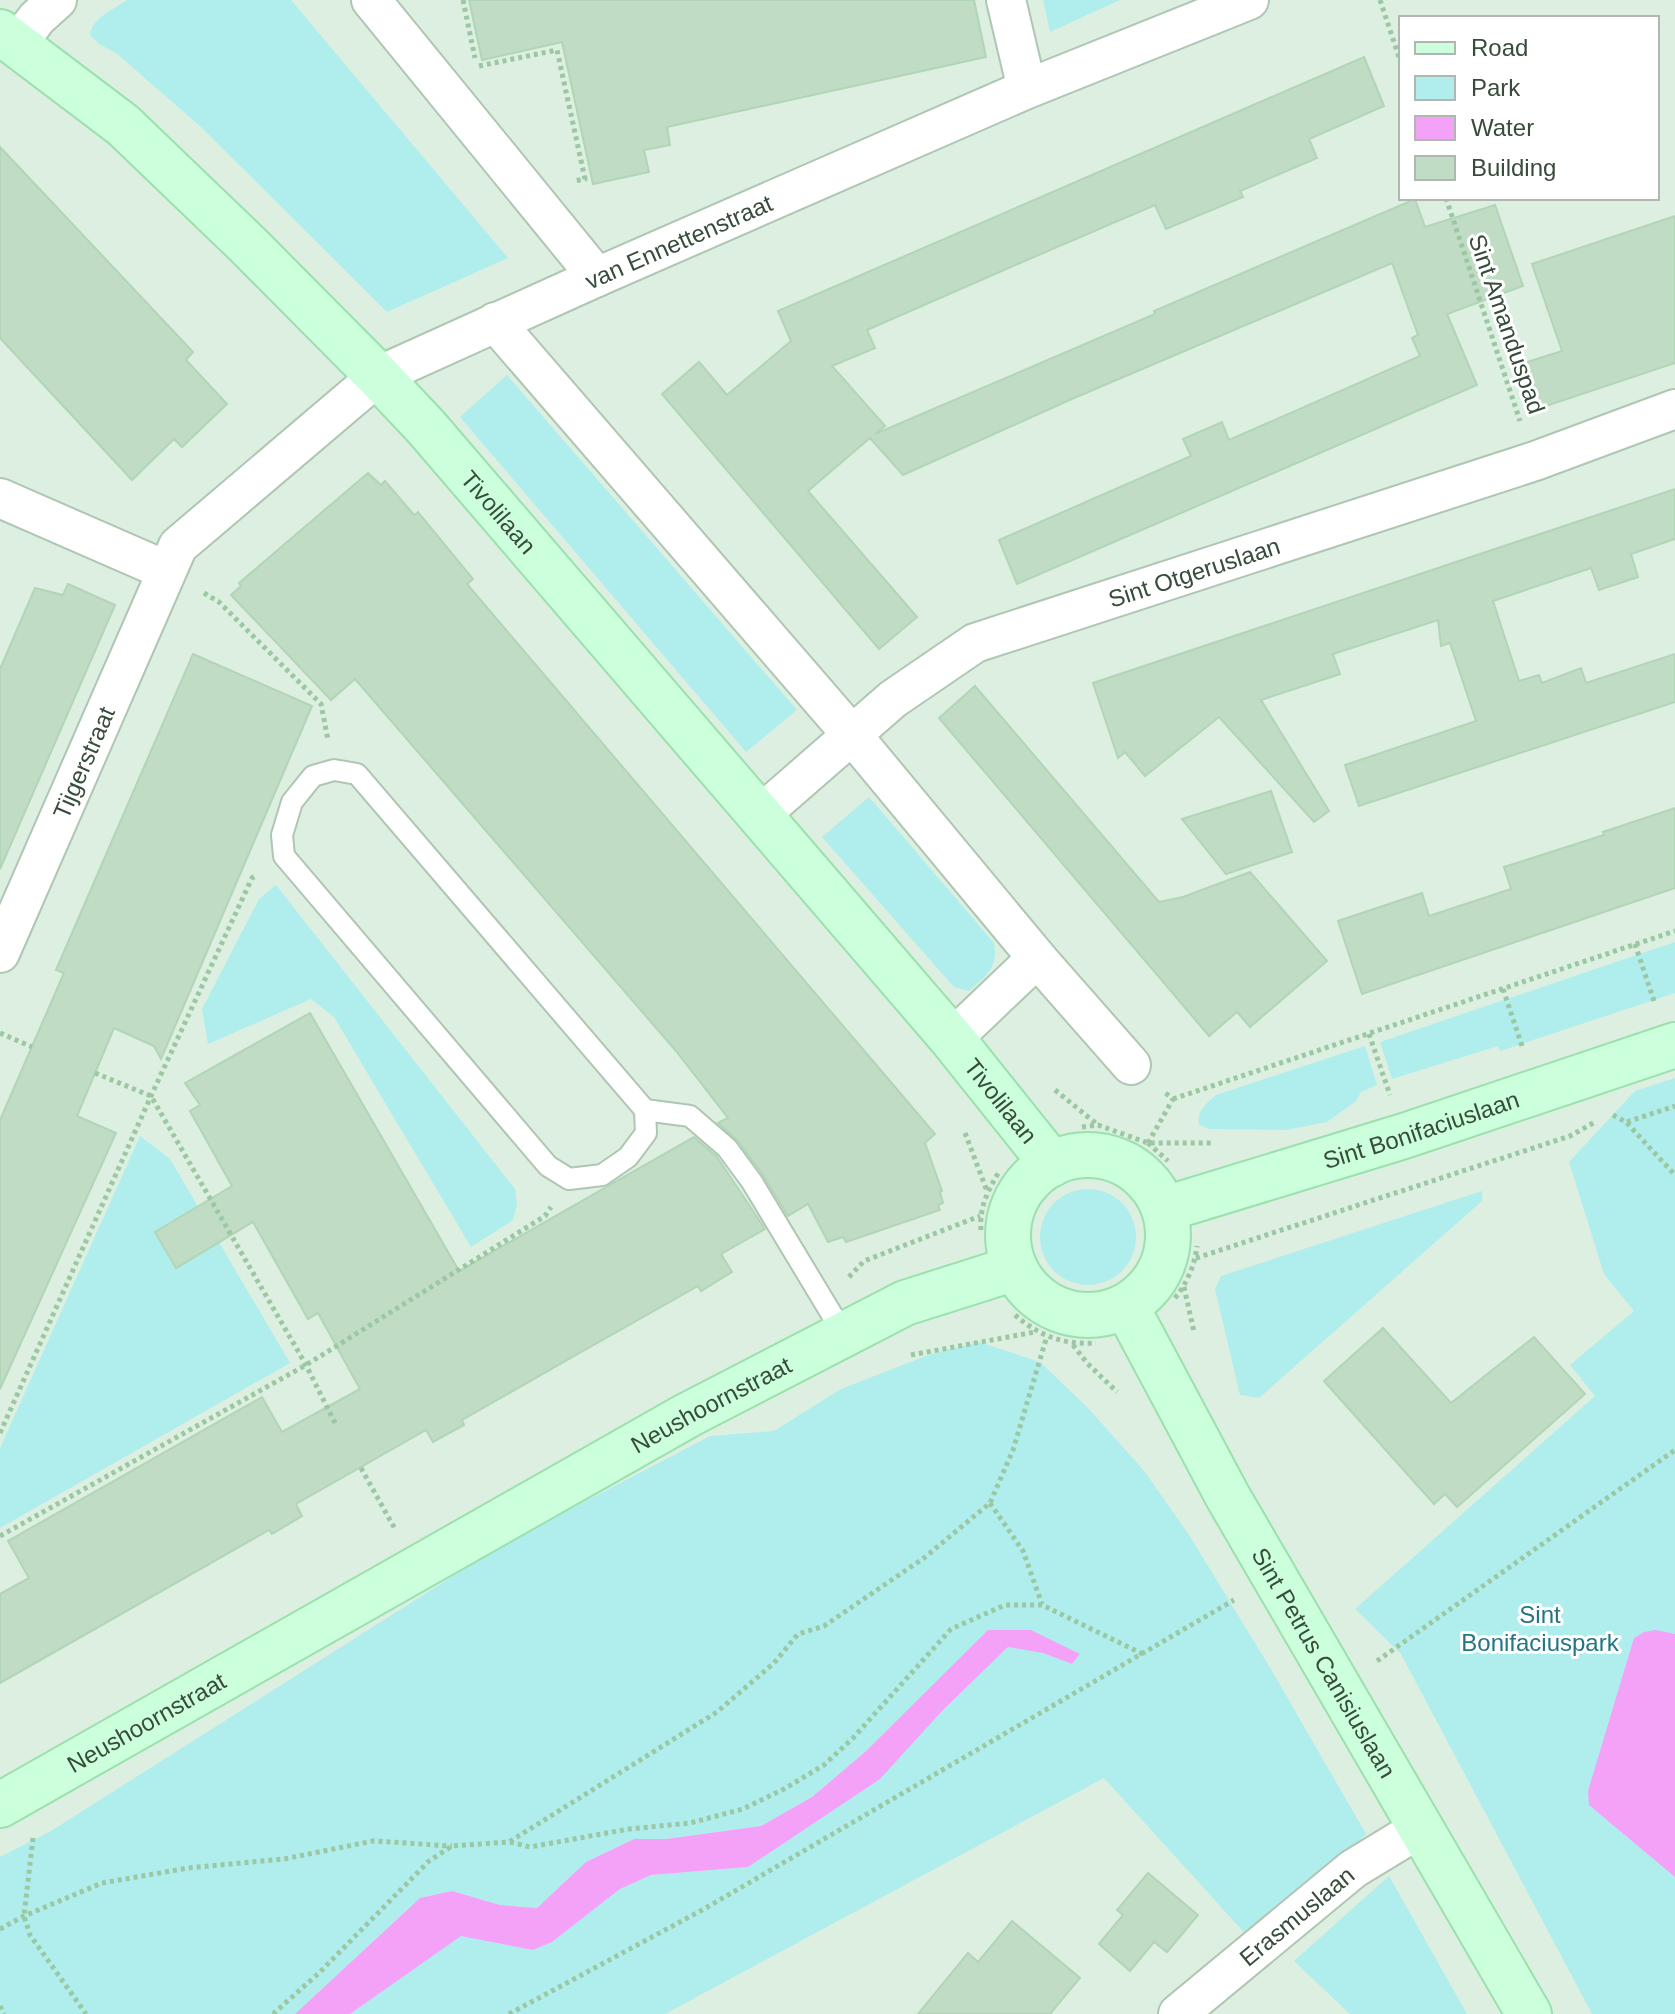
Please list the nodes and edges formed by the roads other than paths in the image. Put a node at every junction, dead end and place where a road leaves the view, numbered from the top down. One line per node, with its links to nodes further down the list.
1 (57, 0): 5 (street)
2 (371, 0): 7 (street)
3 (1006, 0): 6 (street)
4 (1249, 0): 6 (street, van Ennettenstraat)
5 (8, 38): 9 (main road, Tivolilaan)
6 (1027, 89): 7 (street, van Ennettenstraat)
7 (597, 277): 8 (street, van Ennettenstraat)
8 (495, 322): 9 (street, van Ennettenstraat); 13 (street)
9 (378, 376): 12 (street, van Ennettenstraat); 14 (main road, Tivolilaan)
10 (1675, 409): 13 (street, Sint Otgeruslaan)
11 (0, 498): 12 (street)
12 (165, 570): 15 (street, Tijgerstraat)
13 (852, 735): 14 (street, Sint Otgeruslaan); 16 (street)
14 (760, 815): 17 (main road, Tivolilaan)
15 (0, 953)
16 (1037, 958): 17 (street, Tivolilaan); 19 (street)
17 (952, 1039): 21 (main road, Tivolilaan)
18 (1672, 1046): 22 (main road, Sint Bonifaciuslaan)
19 (1131, 1065)
20 (645, 1110): 20 (lane); 25 (lane)
21 (1052, 1164): 22 (main road); 23 (main road)
22 (1165, 1209): 24 (main road)
23 (1015, 1268): 24 (main road); 25 (main road, Neushoornstraat)
24 (1126, 1306): 27 (main road, Sint Petrus Canisiuslaan)
25 (843, 1333): 26 (main road, Neushoornstraat)
26 (9, 1801)
27 (1422, 1827): 28 (street, Erasmuslaan); 29 (main road, Sint Petrus Canisiuslaan)
28 (1178, 2014)
29 (1529, 2014)

